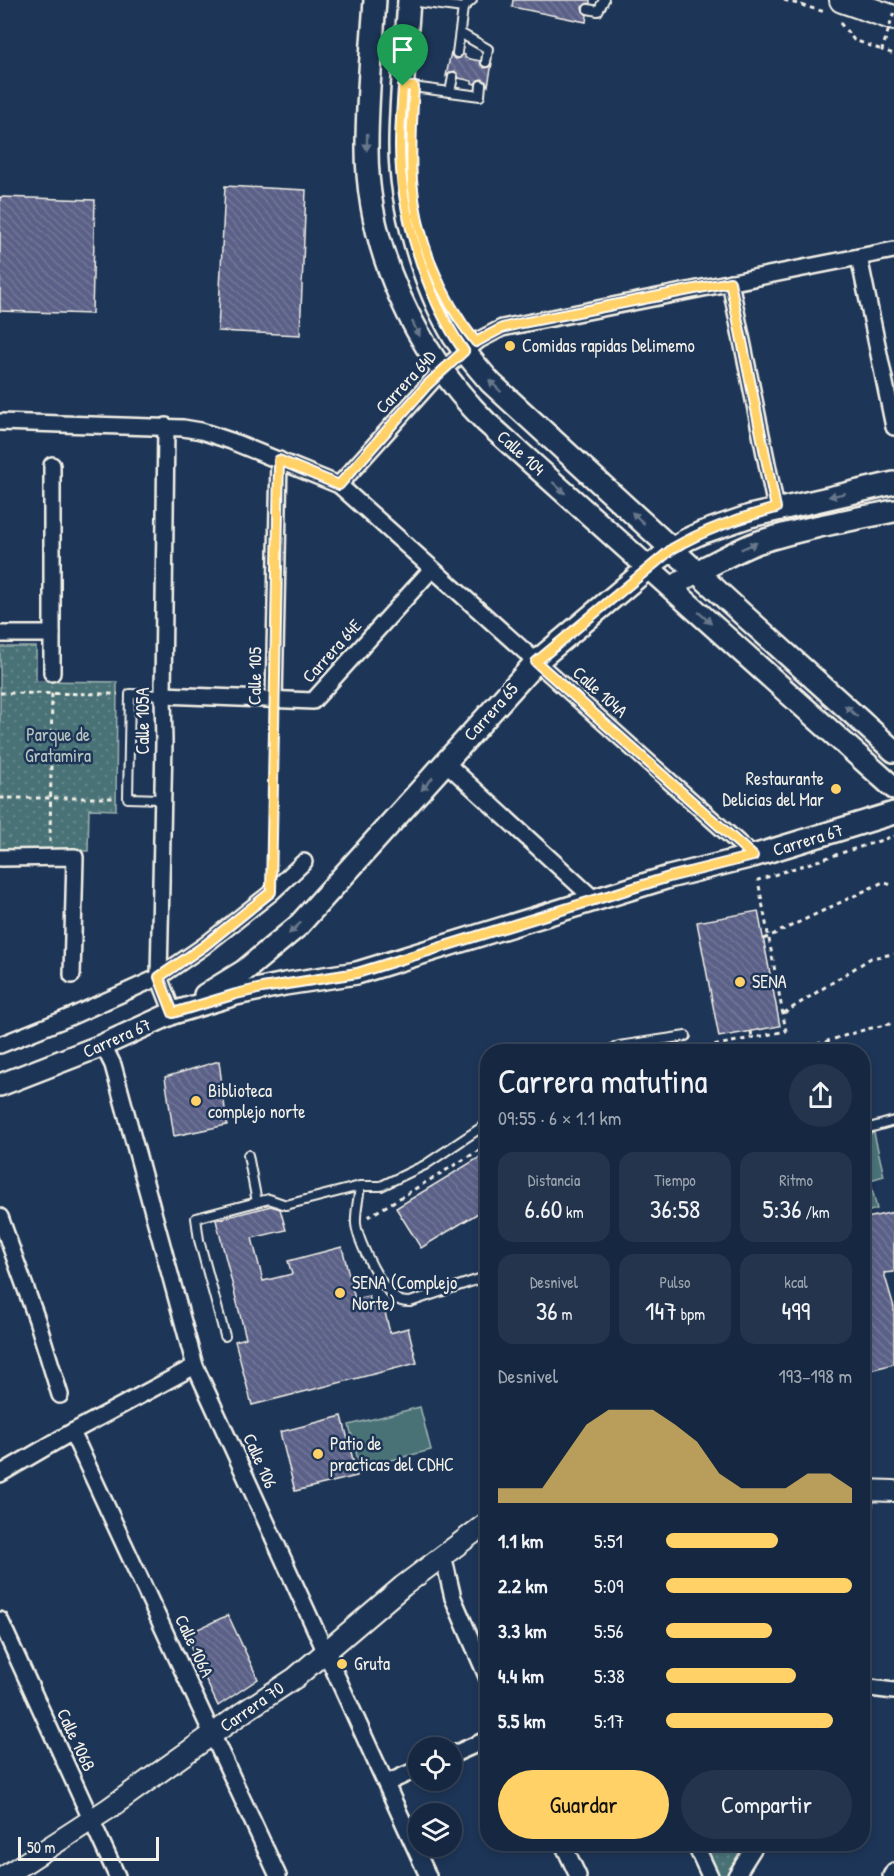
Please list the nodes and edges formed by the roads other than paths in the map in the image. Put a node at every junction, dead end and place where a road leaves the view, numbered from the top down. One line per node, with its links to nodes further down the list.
1 (375, 0): 20 (main road, Calle 104, one-way to 20)
2 (409, 0): 5 (lane); 14 (main road, Calle 104)
3 (472, 0): 5 (lane)
4 (604, 0): 6 (lane)
5 (463, 8): 9 (lane)
6 (588, 9)
7 (841, 12): 8 (main road)
8 (894, 18)
9 (460, 33): 10 (lane); 11 (lane)
10 (457, 53)
11 (486, 62)
12 (453, 77): 15 (lane)
13 (481, 85): 15 (lane)
14 (403, 86): 15 (lane); 19 (main road, Calle 104)
15 (450, 92)
16 (894, 250): 17 (street, Carrera 64D)
17 (860, 257): 18 (street, Carrera 64D); 23 (street)
18 (730, 282): 19 (street, Carrera 64D); 28 (street)
19 (464, 351): 20 (street, Carrera 64D); 30 (main road, Calle 104, one-way to 19)
20 (441, 371): 27 (street, Carrera 64D); 31 (main road, Calle 104, one-way to 31)
21 (0, 422): 22 (street)
22 (166, 426): 24 (street); 39 (street, Calle 105A)
23 (894, 427)
24 (279, 460): 27 (street); 40 (street, Calle 105)
25 (52, 465): 36 (street)
26 (894, 483): 28 (main road, Carrera 65, one-way to 28)
27 (339, 485): 32 (street, Calle 104A)
28 (776, 508): 30 (main road, Carrera 65)
29 (894, 511): 33 (main road, one-way to 29)
30 (672, 549): 31 (main road, Carrera 65); 33 (main road, Calle 104)
31 (648, 567): 34 (main road, Calle 104); 37 (main road, Carrera 65)
32 (432, 568): 37 (street, Calle 104A); 40 (street, Carrera 64E)
33 (696, 572): 34 (street); 41 (main road, Calle 104, one-way to 33)
34 (671, 588): 43 (main road, Calle 104, one-way to 43)
35 (0, 633): 36 (street)
36 (52, 634): 38 (street)
37 (536, 662): 42 (main road, Carrera 65); 46 (street, Calle 104A)
38 (52, 673)
39 (163, 695): 40 (street, Carrera 64E); 44 (street, Calle 105A); 44 (lane)
40 (274, 700)
41 (894, 751)
42 (446, 763): 49 (street); 52 (main road, Carrera 65, one-way to 52)
43 (894, 788)
44 (161, 799): 51 (street, Calle 105A)
45 (894, 813): 46 (main road, Carrera 67)
46 (753, 856): 49 (main road, Carrera 67)
47 (0, 858): 50 (street)
48 (304, 862): 51 (street)
49 (595, 900): 52 (main road, Carrera 67)
50 (72, 975)
51 (159, 977): 52 (street, Calle 105A); 55 (street)
52 (173, 1013): 56 (main road, Carrera 67)
53 (686, 1036): 54 (lane)
54 (632, 1044)
55 (0, 1045)
56 (103, 1045): 57 (main road, Carrera 67); 67 (street, Calle 106)
57 (0, 1085)
58 (894, 1121): 60 (lane)
59 (480, 1128): 62 (lane)
60 (870, 1128)
61 (248, 1155): 63 (lane)
62 (360, 1186): 63 (lane); 65 (lane)
63 (257, 1202): 66 (lane)
64 (0, 1217): 68 (street)
65 (480, 1279)
66 (225, 1336)
67 (195, 1366): 69 (street); 76 (street, Calle 106)
68 (60, 1395)
69 (72, 1432): 70 (street); 80 (street, Calle 106A)
70 (0, 1474)
71 (870, 1490): 72 (street)
72 (894, 1491)
73 (480, 1528): 74 (street, Carrera 70)
74 (443, 1555): 76 (street, Carrera 70); 77 (street)
75 (0, 1620): 85 (street, Calle 106B)
76 (326, 1652): 80 (street, Carrera 70); 84 (street, Calle 106)
77 (480, 1660)
78 (870, 1688): 79 (street)
79 (894, 1691)
80 (214, 1735): 85 (street, Carrera 70); 92 (street, Calle 106A)
81 (480, 1743): 82 (street)
82 (462, 1751)
83 (408, 1774): 84 (street)
84 (387, 1783): 93 (street, Calle 106)
85 (92, 1820): 90 (street, Carrera 70); 91 (street, Calle 106B)
86 (566, 1851): 94 (street)
87 (698, 1851): 95 (street)
88 (752, 1851): 96 (street)
89 (894, 1870): 97 (street)
90 (5, 1876)
91 (117, 1876)
92 (278, 1876)
93 (428, 1876)
94 (579, 1876)
95 (710, 1876)
96 (736, 1876)
97 (891, 1876)

